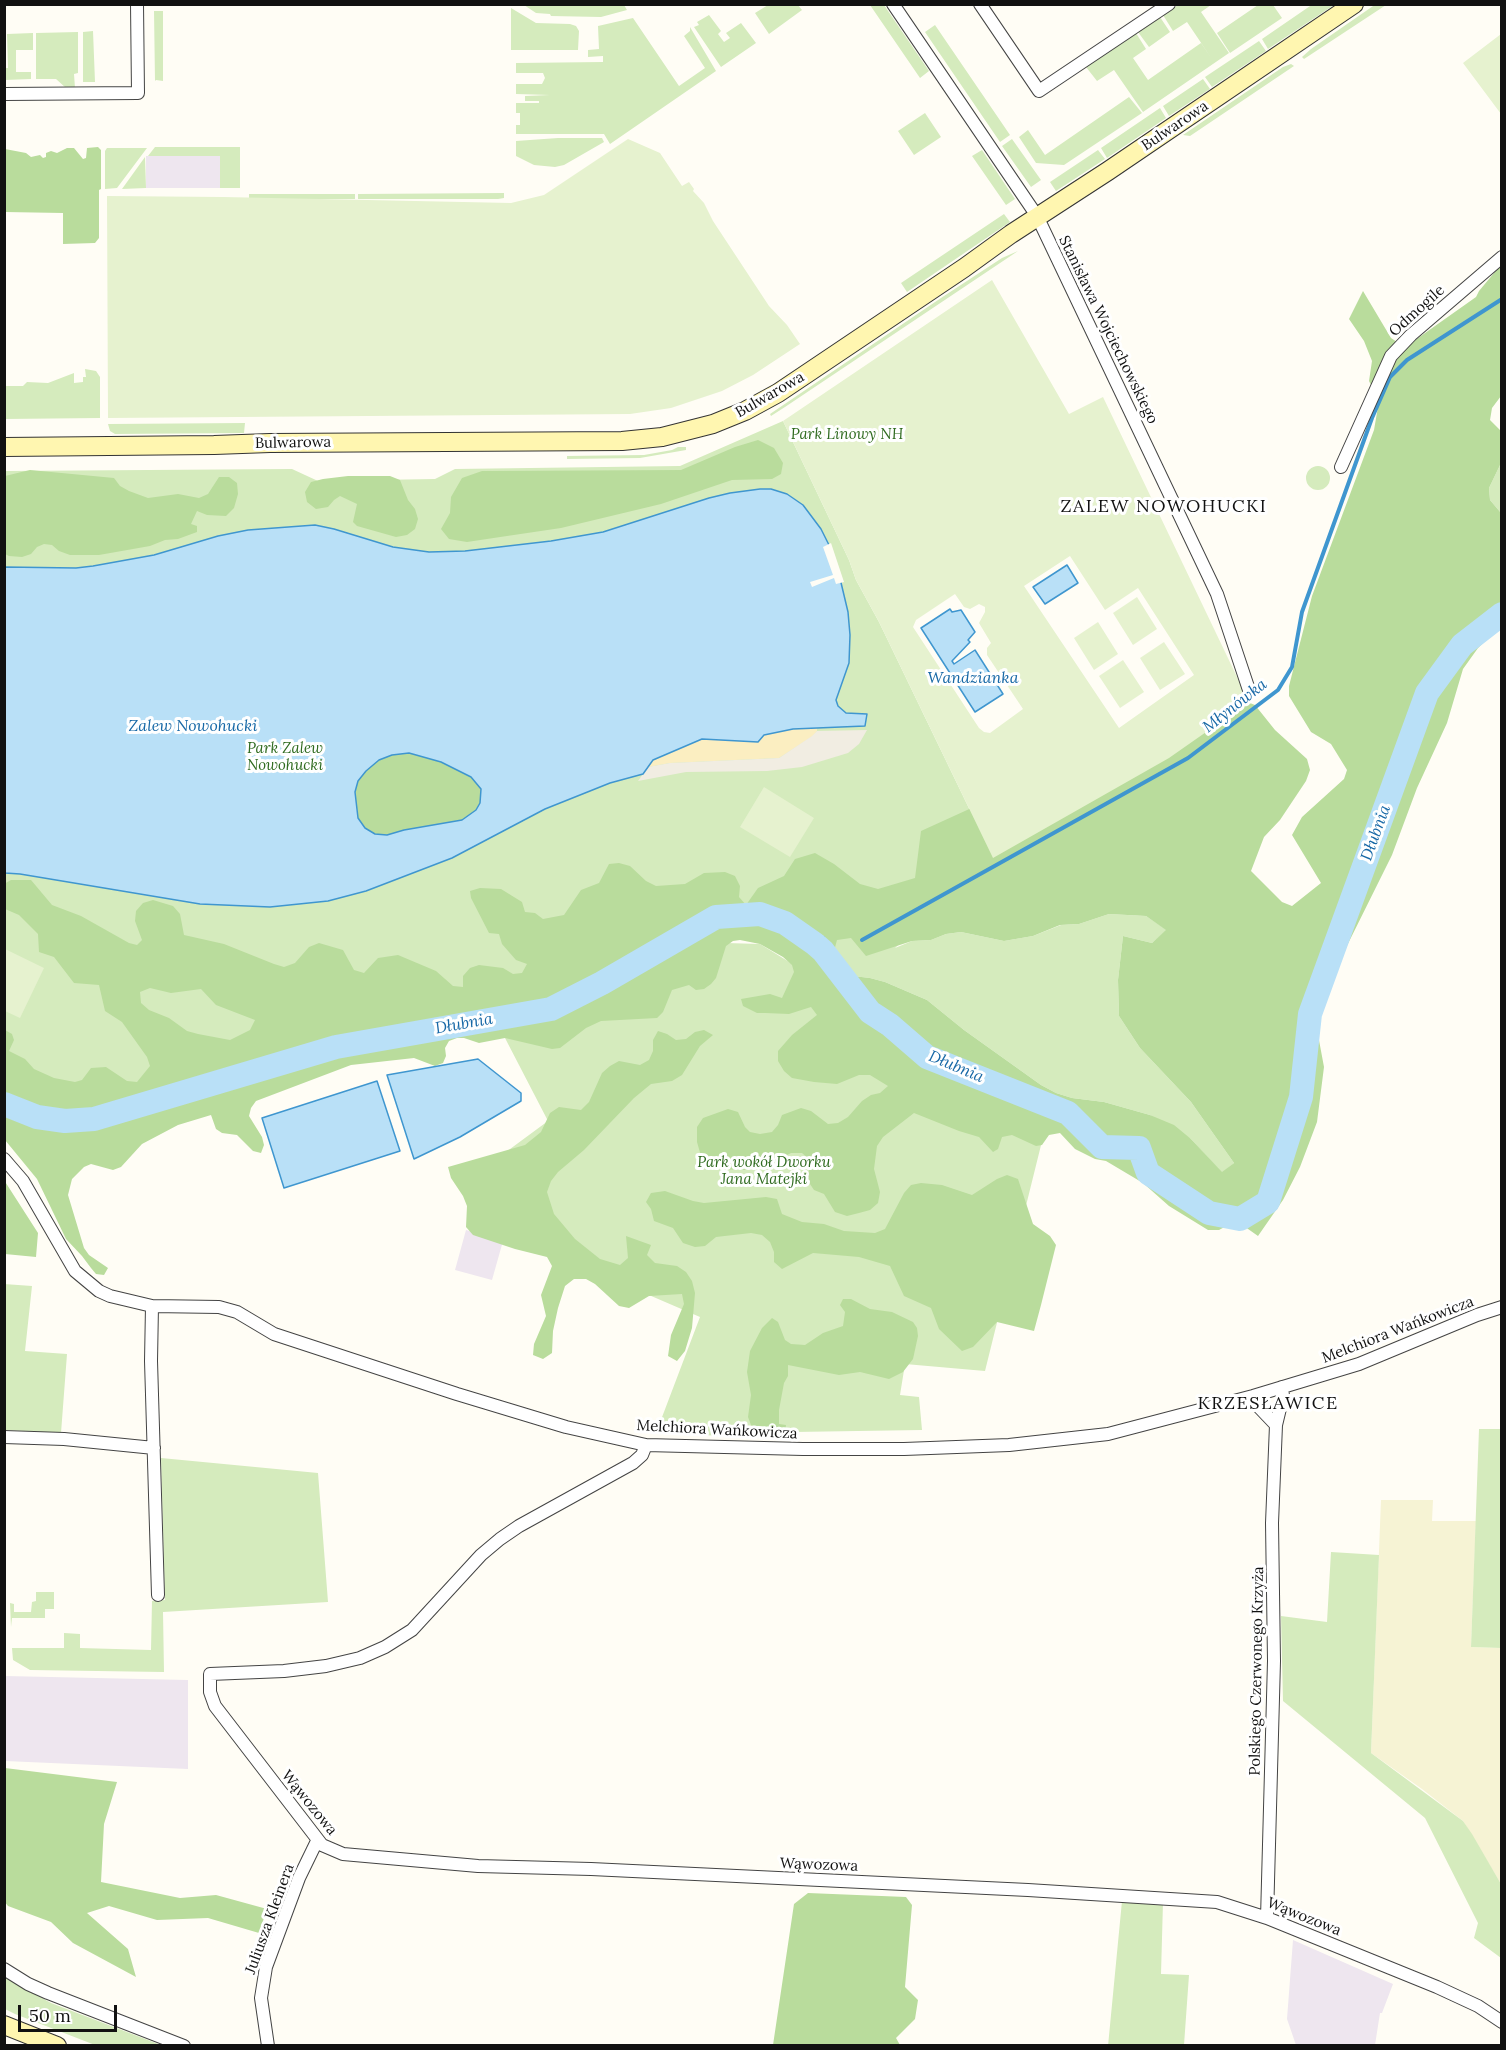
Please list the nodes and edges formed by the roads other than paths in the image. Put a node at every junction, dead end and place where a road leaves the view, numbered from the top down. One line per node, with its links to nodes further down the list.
1 (138, 4): 6 (street)
2 (893, 4): 7 (street, Stanisława Wojciechowskiego)
3 (980, 4): 4 (street)
4 (1169, 4)
5 (1354, 4): 7 (street, Bulwarowa)
6 (4, 94)
7 (1037, 216): 9 (street, Bulwarowa); 11 (street, Stanisława Wojciechowskiego)
8 (1502, 256): 10 (street, Odmogile)
9 (4, 447)
10 (1341, 467)
11 (1250, 693)
12 (4, 1159): 13 (street, Melchiora Wańkowicza)
13 (152, 1306): 19 (street, Melchiora Wańkowicza); 20 (street)
14 (1502, 1307): 15 (street, Melchiora Wańkowicza)
15 (1281, 1387): 16 (street, Melchiora Wańkowicza); 17 (street, Polskiego Czerwonego Krzyża)
16 (1252, 1396): 17 (street); 19 (street, Melchiora Wańkowicza)
17 (1276, 1425): 23 (street, Polskiego Czerwonego Krzyża)
18 (4, 1437): 20 (street)
19 (646, 1444): 22 (street, Wąwozowa)
20 (154, 1448): 21 (street)
21 (158, 1595)
22 (317, 1841): 23 (street, Wąwozowa); 29 (street, Juliusza Kleinera)
23 (1267, 1918): 25 (street, Wąwozowa)
24 (4, 1969): 28 (street)
25 (1502, 2022)
26 (4, 2025): 27 (street)
27 (57, 2046)
28 (184, 2046)
29 (268, 2046)

